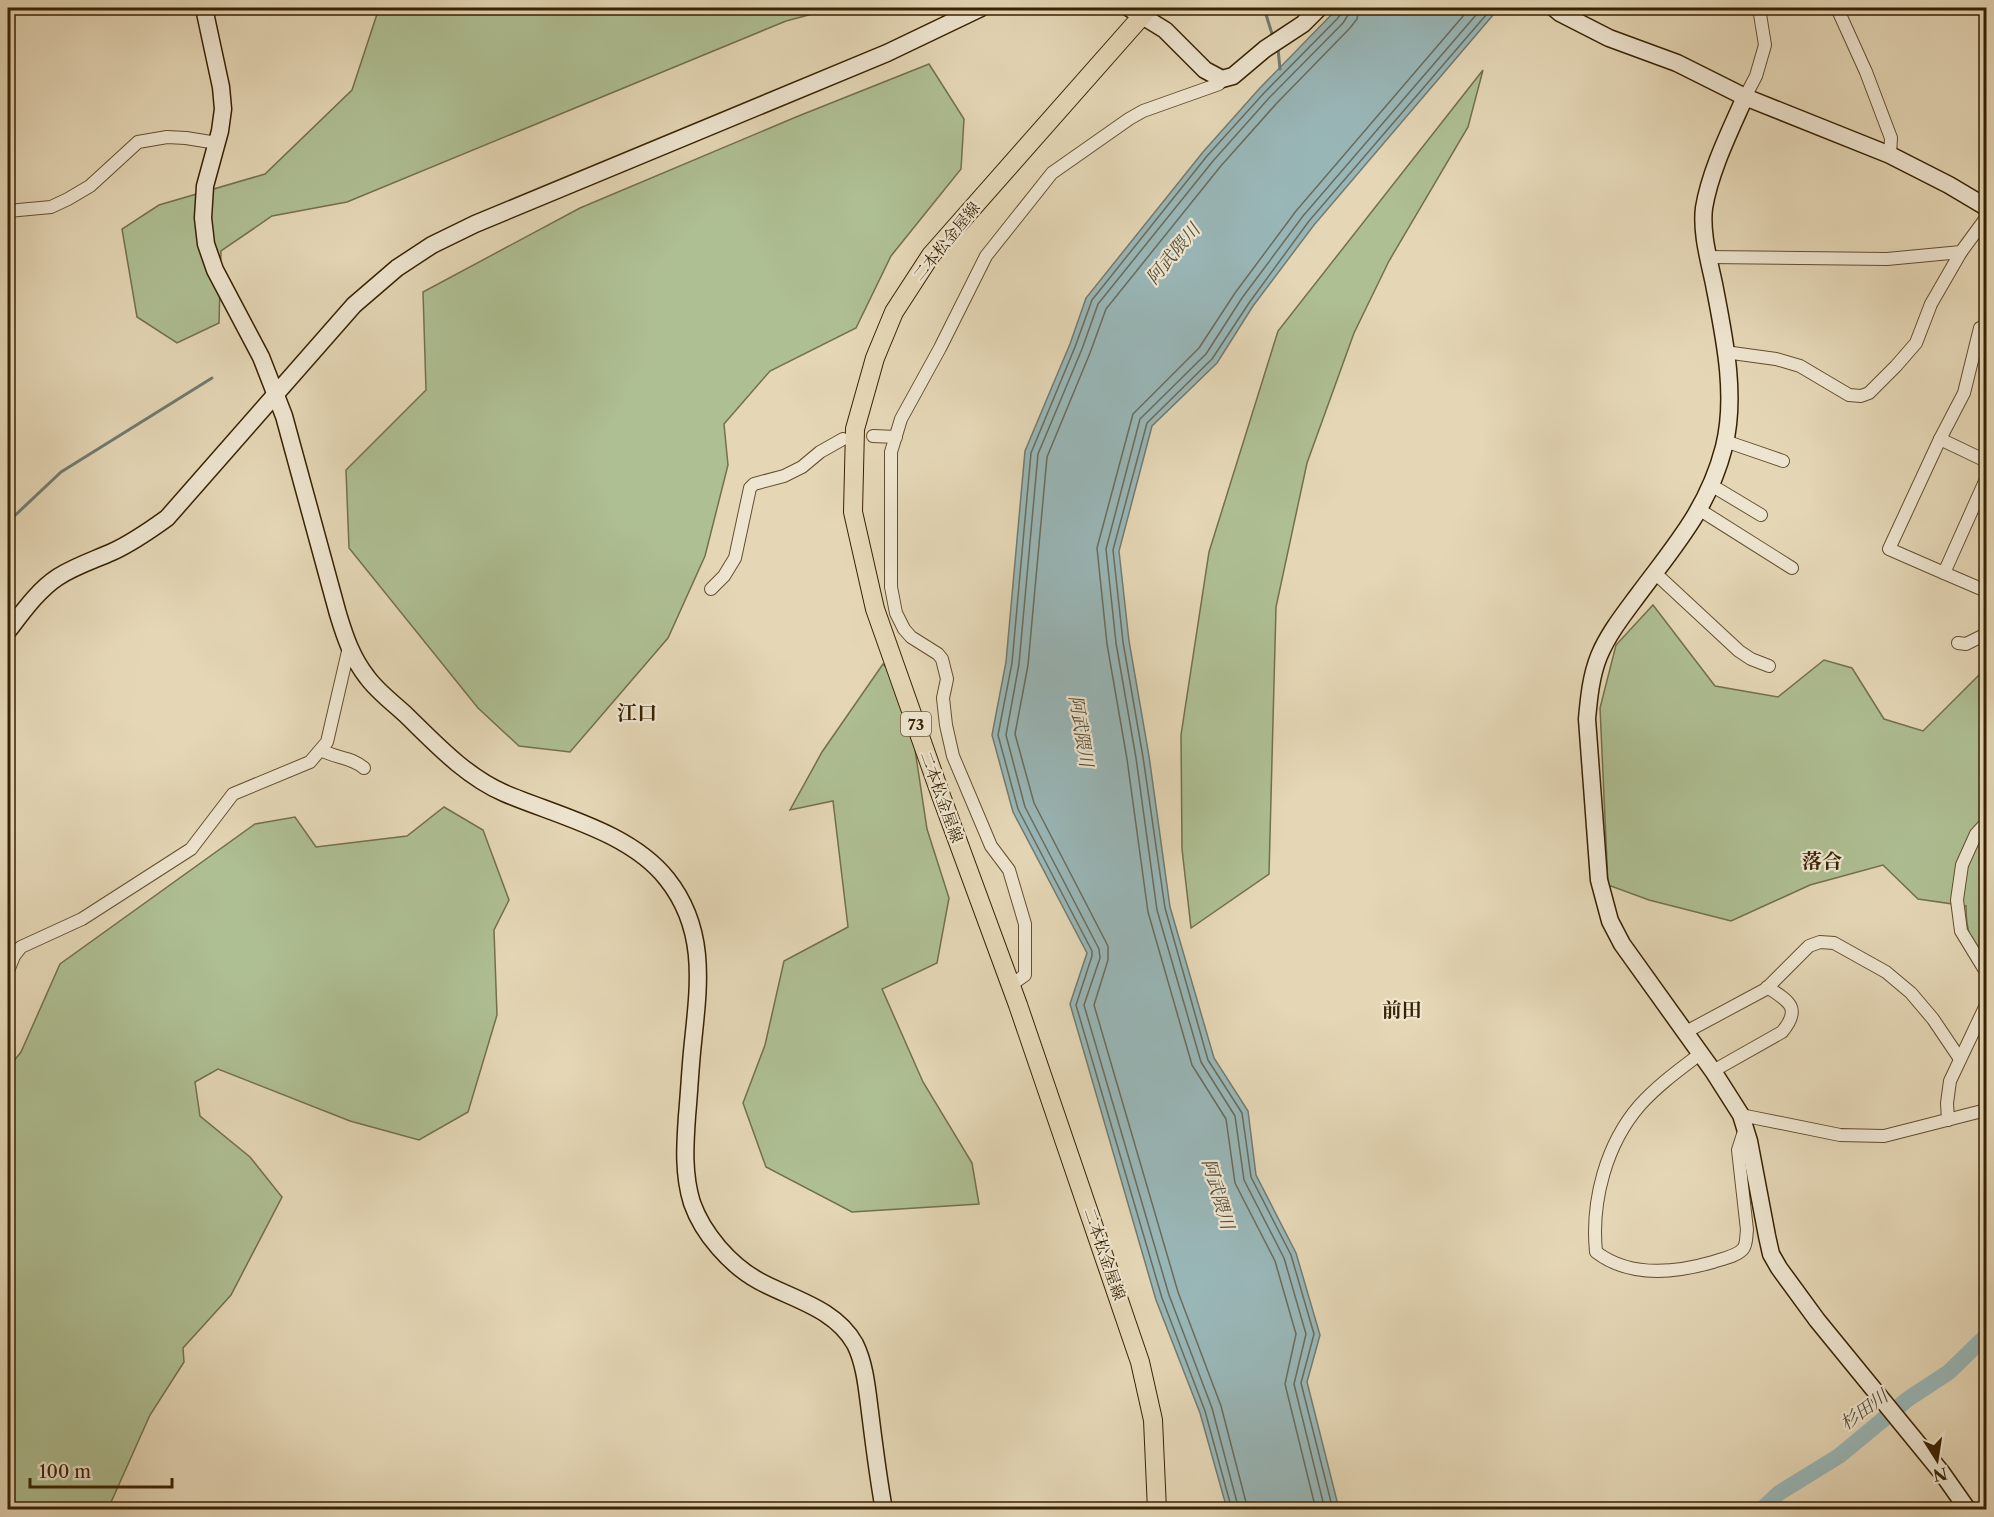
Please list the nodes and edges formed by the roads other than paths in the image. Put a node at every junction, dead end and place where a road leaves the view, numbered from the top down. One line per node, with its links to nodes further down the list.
1 (204, 8): 10 (street)
2 (981, 8): 19 (street)
3 (1319, 8): 8 (street)
4 (1554, 8): 9 (street)
5 (1758, 8): 9 (street)
6 (1837, 8): 11 (street)
7 (1140, 10): 8 (street, 二本松金屋線 / 73); 46 (main road, 二本松金屋線 / 73)
8 (1222, 79): 21 (street)
9 (1745, 97): 11 (street); 16 (street)
10 (217, 143): 13 (street); 19 (street)
11 (1890, 155): 12 (street)
12 (1986, 207)
13 (8, 211)
14 (1986, 218): 15 (street)
15 (1961, 252): 16 (street); 18 (street)
16 (1708, 257): 18 (street)
17 (1986, 331): 23 (street)
18 (1725, 352): 24 (street)
19 (276, 394): 36 (street); 39 (street)
20 (873, 436): 21 (street)
21 (896, 437): 46 (street)
22 (843, 439): 34 (street)
23 (1940, 439): 26 (street); 33 (street)
24 (1725, 441): 25 (street); 28 (street)
25 (1783, 461)
26 (1986, 461)
27 (1986, 479): 33 (street)
28 (1711, 485): 29 (street); 30 (street)
29 (1700, 510): 31 (street); 32 (street)
30 (1761, 515)
31 (1792, 568)
32 (1655, 573): 40 (street); 49 (street)
33 (1944, 573): 35 (street)
34 (711, 589)
35 (1986, 591)
36 (8, 631)
37 (1986, 634): 38 (street)
38 (1958, 644)
39 (349, 647): 41 (street); 56 (street)
40 (1768, 666)
41 (321, 750): 42 (street); 44 (street)
42 (364, 768)
43 (1986, 823): 45 (street)
44 (8, 971)
45 (1986, 972)
46 (1011, 985): 57 (main road, 二本松金屋線 / 73)
47 (1767, 987): 49 (street); 51 (street); 52 (street)
48 (1986, 1005): 51 (street)
49 (1684, 1033): 50 (street)
50 (1700, 1054): 52 (street); 55 (street)
51 (1960, 1059): 54 (street)
52 (1713, 1071): 55 (street)
53 (1986, 1110): 54 (street)
54 (1948, 1120): 55 (street)
55 (1743, 1121): 58 (street)
56 (884, 1509)
57 (1157, 1509)
58 (1968, 1509)

